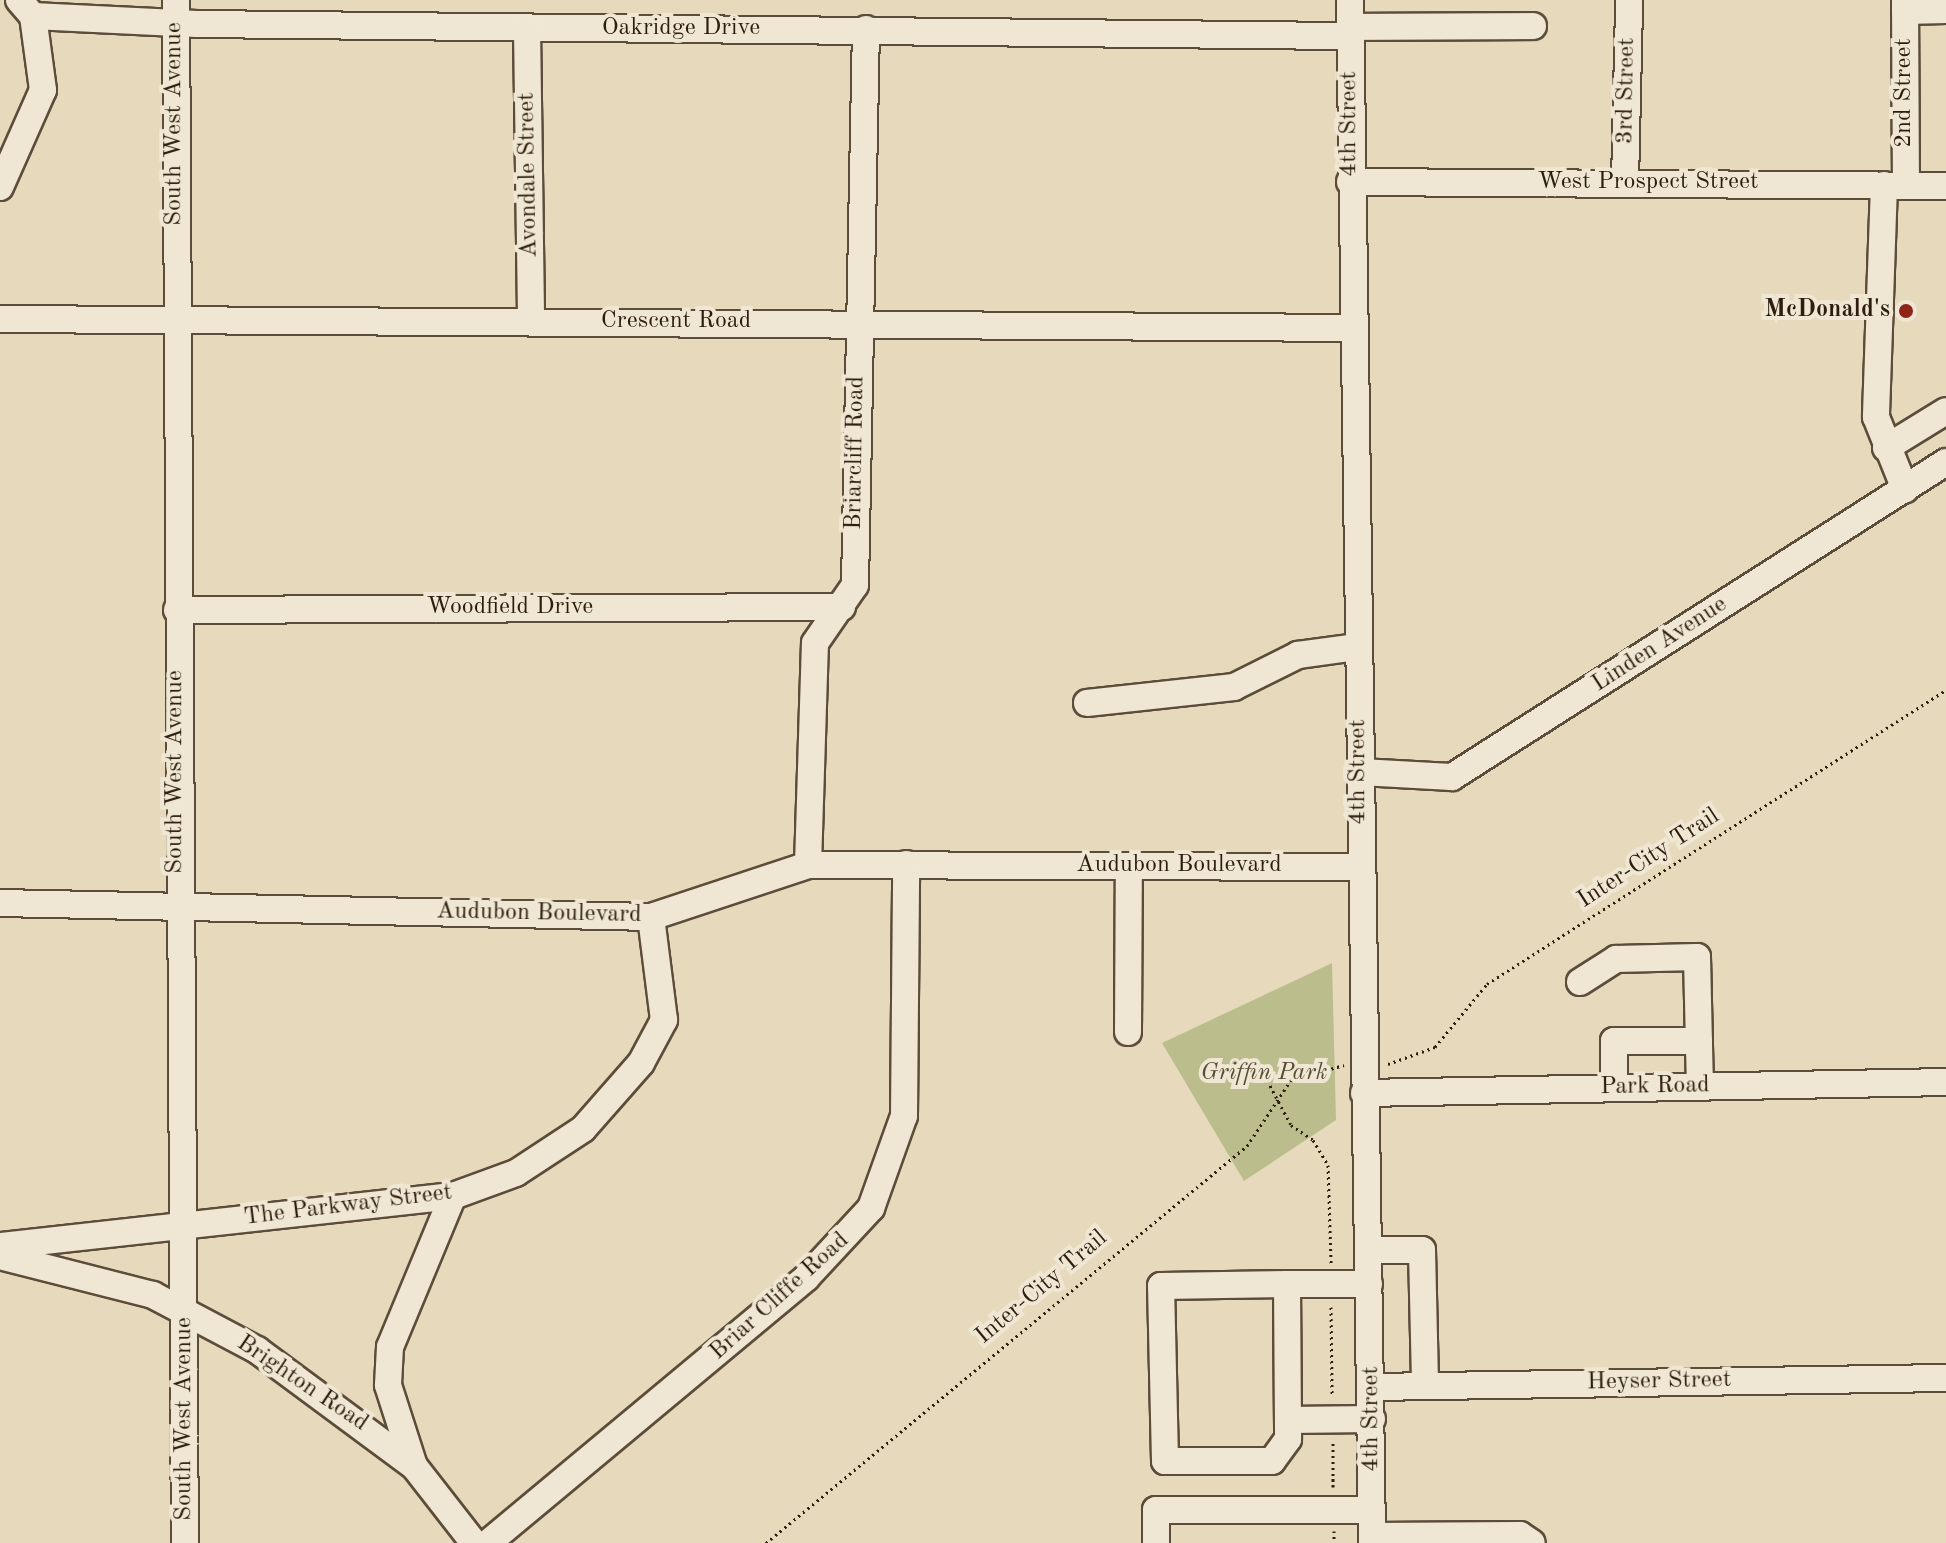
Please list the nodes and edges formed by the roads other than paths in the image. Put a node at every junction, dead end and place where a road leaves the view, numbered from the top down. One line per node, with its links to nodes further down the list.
1 (1350, 0): 10 (street, 4th Street)
2 (1629, 0): 12 (street, 3rd Street)
3 (1905, 5): 5 (street); 13 (street, 2nd Street)
4 (26, 8): 6 (street, Oakridge Drive); 15 (street)
5 (1946, 10)
6 (176, 11): 8 (street, Oakridge Drive); 16 (street, South West Avenue)
7 (1533, 26): 10 (street, Oakridge Drive)
8 (527, 28): 9 (street, Oakridge Drive); 18 (street, Avondale Street)
9 (866, 29): 10 (street, Oakridge Drive); 19 (street, Briarcliff Road)
10 (1350, 31): 11 (street, 4th Street)
11 (1350, 182): 12 (street, West Prospect Street); 20 (street, 4th Street)
12 (1625, 183): 13 (street, West Prospect Street)
13 (1895, 185): 14 (street, West Prospect Street); 22 (street, 2nd Street)
14 (1946, 186)
15 (0, 187)
16 (174, 317): 17 (street, Crescent Road); 18 (street, Crescent Road); 26 (street, South West Avenue)
17 (0, 319)
18 (531, 321): 19 (street, Crescent Road)
19 (864, 322): 20 (street, Crescent Road); 25 (street, Briarcliff Road)
20 (1351, 328): 27 (street, 4th Street)
21 (1946, 411): 22 (street)
22 (1886, 448): 24 (street, 2nd Street)
23 (1946, 462): 24 (street, Linden Avenue)
24 (1905, 489): 29 (street, Linden Avenue)
25 (842, 607): 26 (street, Woodfield Drive); 31 (street, Briarcliff Road)
26 (177, 610): 35 (street, South West Avenue)
27 (1357, 647): 28 (street); 29 (street, 4th Street)
28 (1087, 703)
29 (1360, 772): 33 (street, 4th Street)
30 (906, 864): 31 (street, Audubon Boulevard); 32 (street, Audubon Boulevard); 63 (street, Briar Cliffe Road)
31 (808, 865): 36 (street, Audubon Boulevard)
32 (1129, 866): 33 (street, Audubon Boulevard); 38 (street)
33 (1358, 867): 43 (street, 4th Street)
34 (0, 903): 35 (street, Audubon Boulevard)
35 (176, 905): 36 (street, Audubon Boulevard); 45 (street, South West Avenue)
36 (651, 917): 44 (street, The Parkway Street)
37 (1580, 982): 39 (street)
38 (1128, 1032)
39 (1699, 1041): 41 (street); 42 (street)
40 (1946, 1082): 41 (street, Park Road)
41 (1700, 1086): 42 (street, Park Road)
42 (1614, 1088): 43 (street, Park Road)
43 (1364, 1093): 47 (street, 4th Street)
44 (453, 1196): 45 (street, The Parkway Street); 57 (street)
45 (184, 1225): 46 (street, The Parkway Street); 51 (street, South West Avenue)
46 (0, 1246)
47 (1368, 1250): 50 (street, 4th Street); 53 (street)
48 (0, 1256): 51 (street, Brighton Road)
49 (1287, 1284): 50 (street); 56 (street); 56 (street)
50 (1369, 1284): 54 (street, 4th Street)
51 (186, 1311): 57 (street, Brighton Road); 61 (street, South West Avenue)
52 (1946, 1378): 53 (street, Heyser Street)
53 (1425, 1386): 54 (street, Heyser Street)
54 (1372, 1387): 55 (street, 4th Street)
55 (1372, 1419): 56 (street); 58 (street, 4th Street)
56 (1288, 1420)
57 (414, 1466): 62 (street, Brighton Road)
58 (1372, 1510): 60 (street, 4th Street); 64 (street)
59 (1435, 1539): 60 (street); 65 (street)
60 (1372, 1540)
61 (185, 1543)
62 (474, 1543)
63 (488, 1543)
64 (1156, 1543)
65 (1532, 1543)

